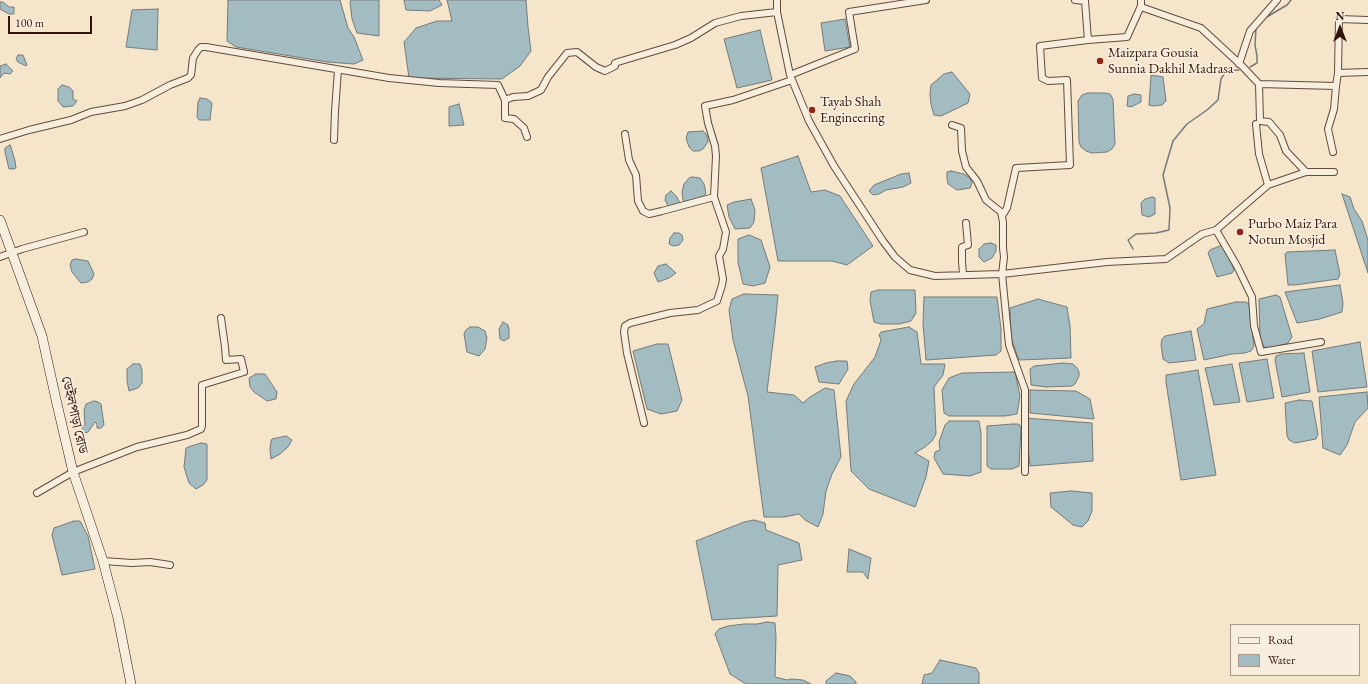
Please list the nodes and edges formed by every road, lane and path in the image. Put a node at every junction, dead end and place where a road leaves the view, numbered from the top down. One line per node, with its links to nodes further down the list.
1 (777, 0): 7 (street)
2 (925, 0): 14 (street)
3 (1075, 0): 4 (street)
4 (1085, 0): 9 (street)
5 (1277, 0): 10 (street)
6 (1141, 3): 9 (street); 10 (street)
7 (777, 12): 14 (street); 17 (street)
8 (1368, 20): 13 (street)
9 (1088, 40): 29 (street)
10 (1239, 64): 15 (street)
11 (338, 70): 17 (street); 22 (street); 23 (street)
12 (1368, 72): 13 (street)
13 (1338, 73): 16 (street)
14 (791, 78): 28 (street); 37 (street)
15 (1259, 84): 16 (street); 25 (street)
16 (1336, 86): 24 (street)
17 (506, 100): 21 (street)
18 (1256, 124): 27 (street)
19 (952, 126): 29 (street)
20 (626, 134): 28 (street)
21 (527, 137)
22 (0, 139)
23 (334, 140)
24 (1333, 152)
25 (1306, 172): 26 (street); 27 (street)
26 (1334, 172)
27 (1268, 185): 32 (street)
28 (714, 197): 40 (street)
29 (1002, 216): 36 (street)
30 (0, 220): 34 (main road, ডেইলপাড়া রোড)
31 (966, 223): 37 (street)
32 (1216, 230): 36 (street); 39 (street)
33 (84, 232): 34 (street)
34 (13, 253): 35 (street); 41 (main road, ডেইলপাড়া রোড)
35 (0, 257)
36 (1002, 274): 37 (street); 42 (street)
37 (963, 275)
38 (221, 318): 41 (street)
39 (1321, 342)
40 (644, 423)
41 (73, 472): 43 (street); 44 (main road, ডেইলপাড়া রোড)
42 (1025, 472)
43 (37, 493)
44 (103, 561): 45 (street); 46 (main road, ডেইলপাড়া রোড)
45 (170, 565)
46 (130, 684)

